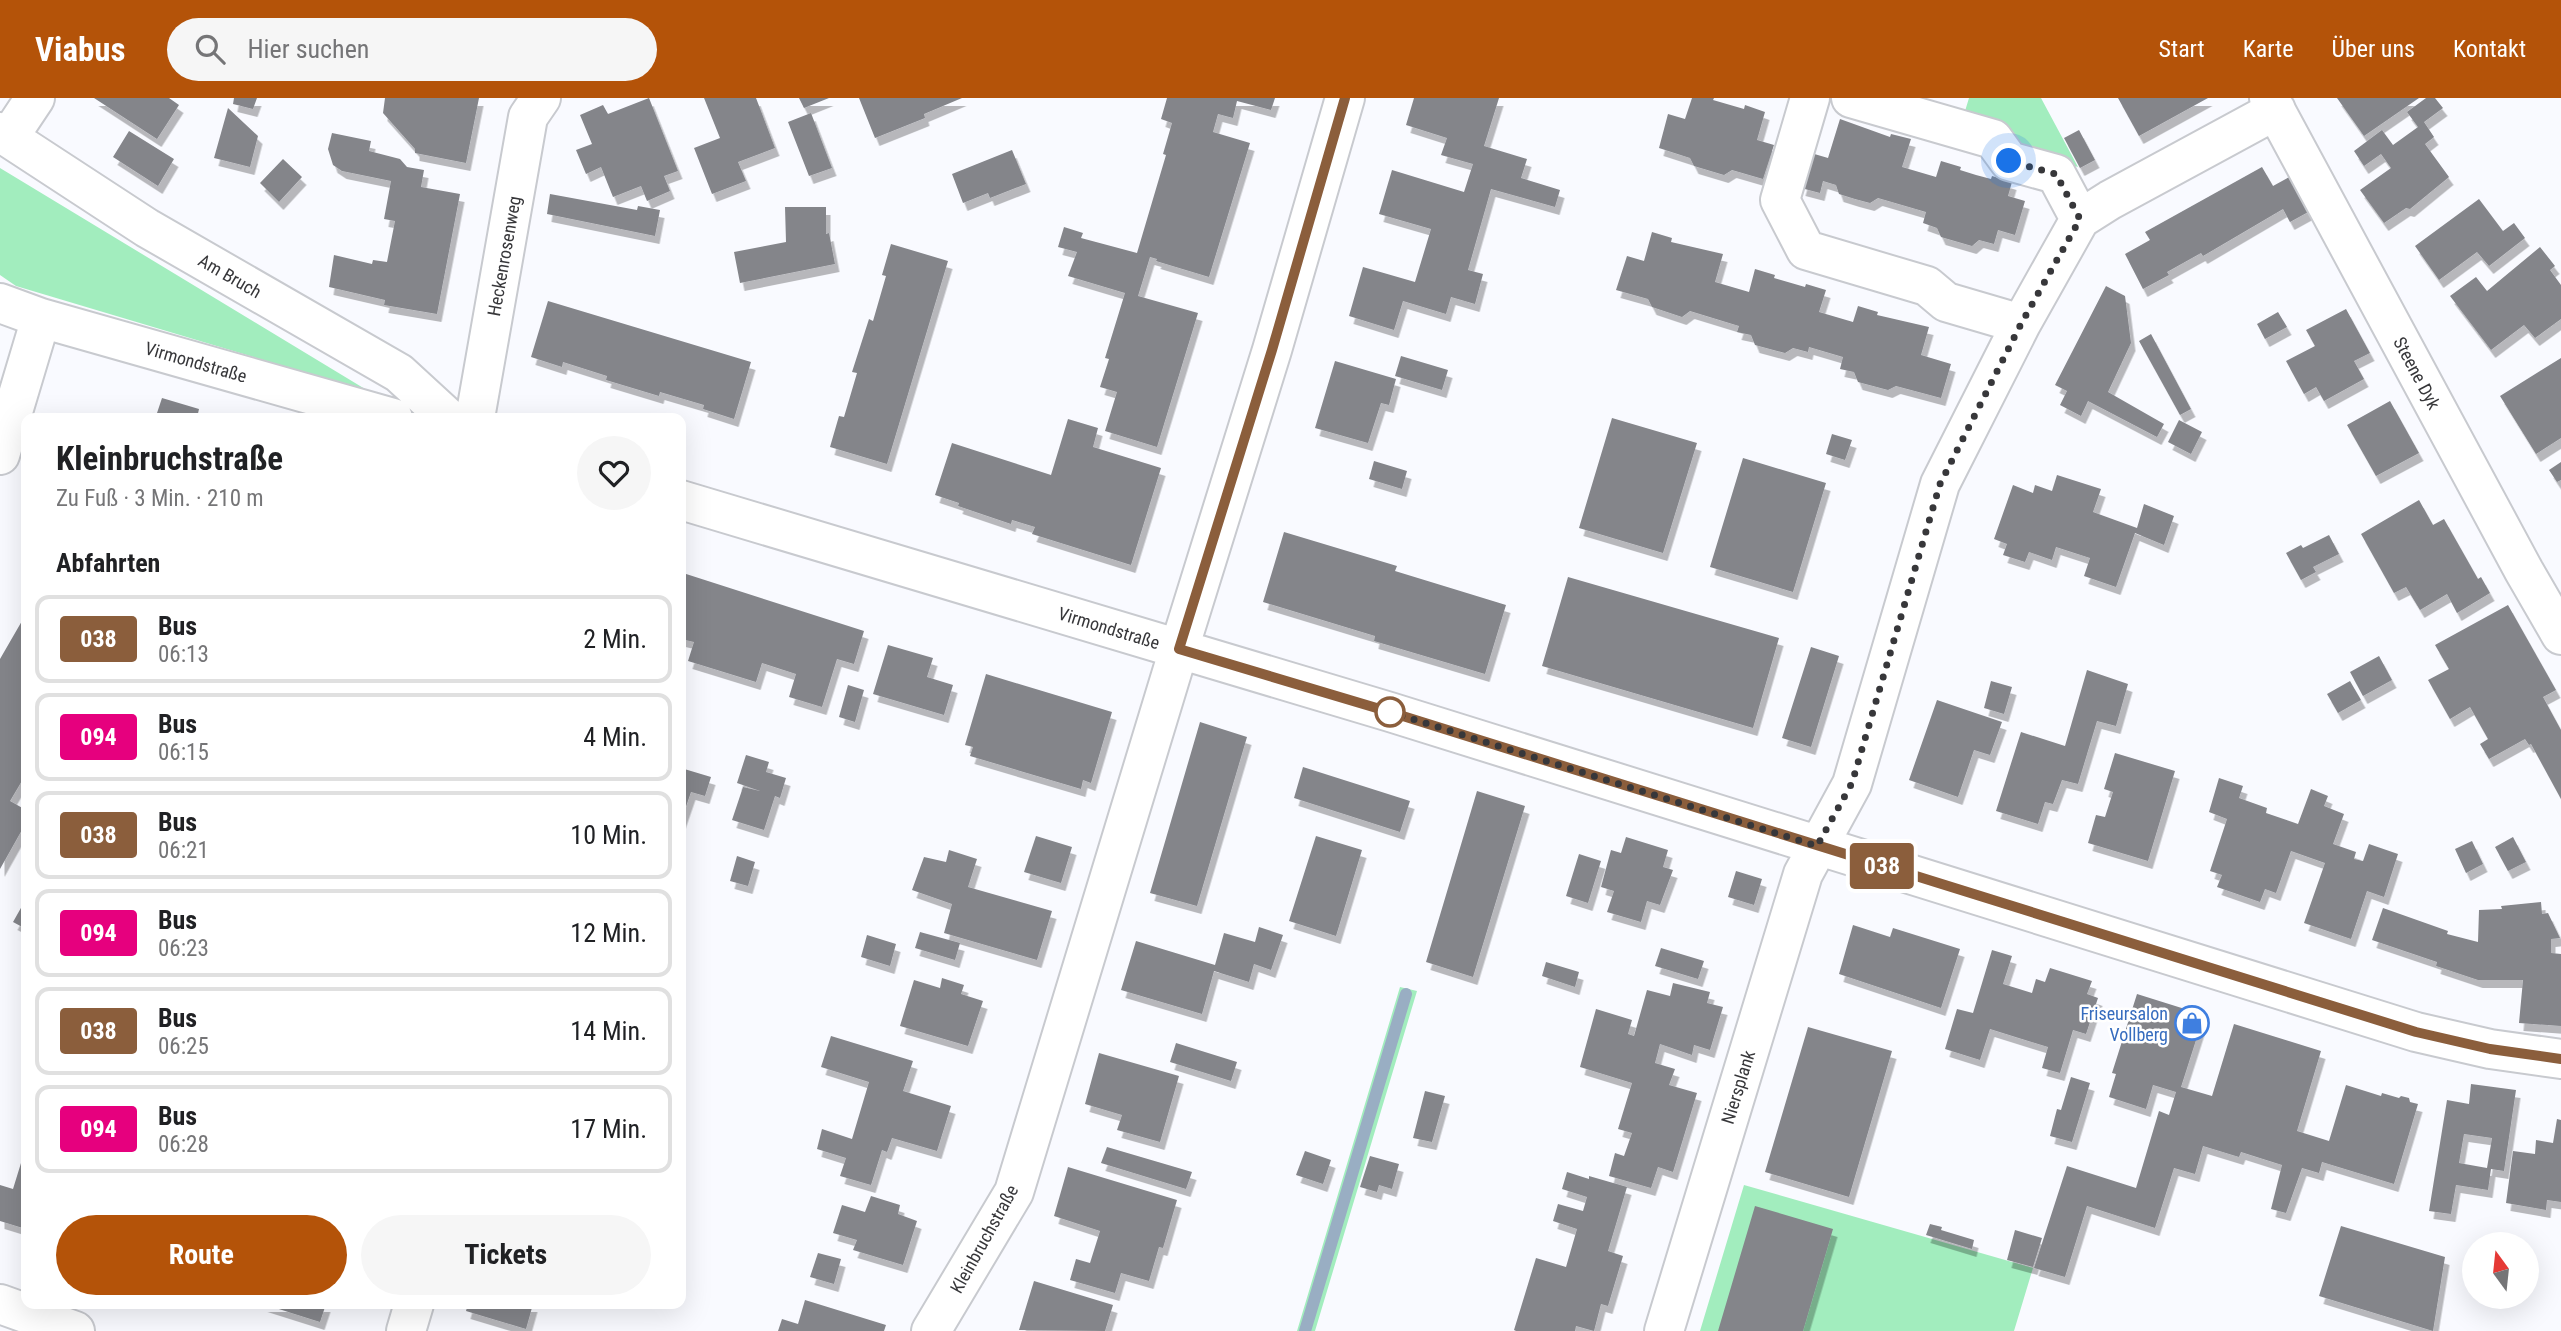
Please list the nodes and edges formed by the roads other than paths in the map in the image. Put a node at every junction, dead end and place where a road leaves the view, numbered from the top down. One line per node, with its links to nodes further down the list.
1 (35, 98): 7 (street, Am Bruch)
2 (541, 98): 14 (street, Heckenrosenweg)
3 (1345, 98): 18 (street, Kleinbruchstraße)
4 (1810, 98): 11 (street)
5 (1852, 98): 8 (street)
6 (2273, 104): 8 (street, Steene Dyk); 17 (street, Steene Dyk)
7 (5, 135): 13 (street, Am Bruch)
8 (2080, 219): 11 (street)
9 (0, 303): 10 (street, Virmondstraße)
10 (41, 318): 12 (street, Virmondstraße); 15 (street)
11 (2021, 324): 19 (street)
12 (375, 413)
13 (442, 413)
14 (476, 413)
15 (0, 455)
16 (686, 501): 18 (street, Virmondstraße)
17 (2561, 635)
18 (1179, 649): 19 (street, Virmondstraße); 25 (street, Kleinbruchstraße)
19 (1817, 846): 20 (street, Virmondstraße); 26 (street, Niersplank)
20 (2561, 1059)
21 (0, 1304): 23 (street)
22 (413, 1309): 24 (street)
23 (75, 1331)
24 (406, 1331)
25 (931, 1331)
26 (1664, 1331)

